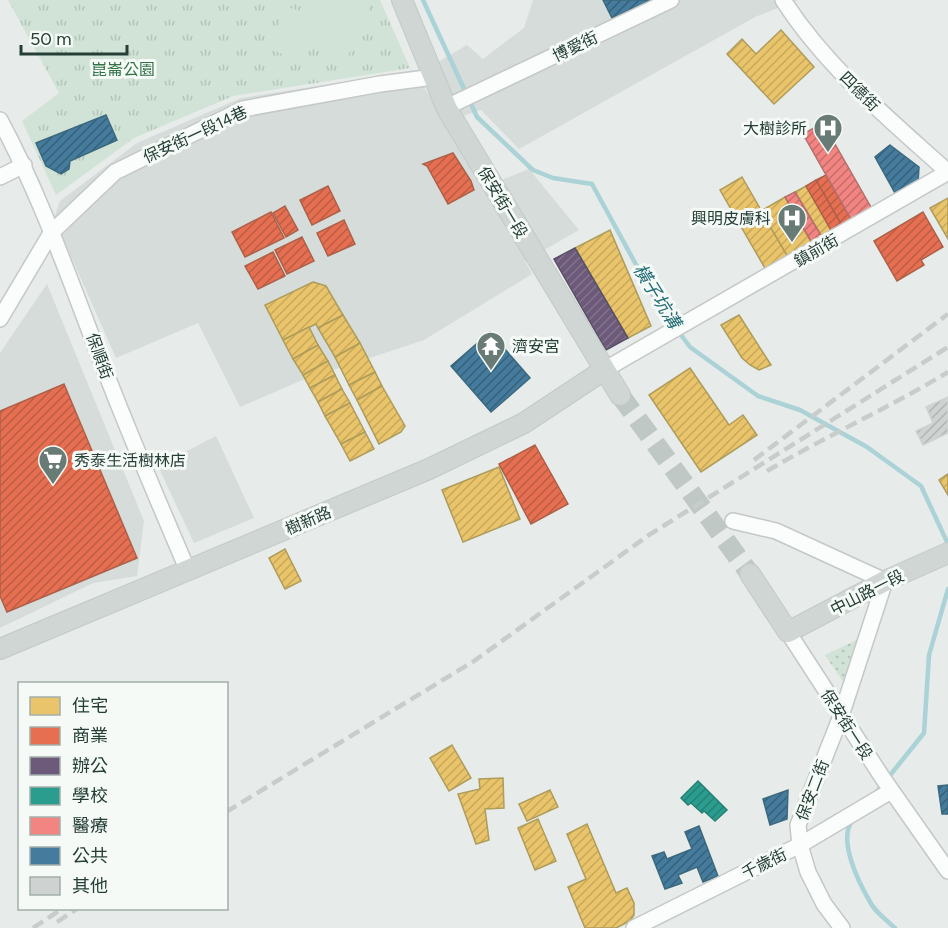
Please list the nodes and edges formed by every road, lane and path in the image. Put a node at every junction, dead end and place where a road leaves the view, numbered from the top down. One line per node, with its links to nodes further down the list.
1 (402, 0): 4 (main road, 保安街一段)
2 (783, 0): 8 (street, 四德街)
3 (667, 1): 5 (street, 博愛街)
4 (434, 77): 5 (main road, 保安街一段); 10 (street, 保安街一段14巷)
5 (450, 107): 12 (main road, 保安街一段)
6 (0, 120): 7 (street, 保順街)
7 (24, 165): 9 (street); 10 (street, 保順街)
8 (948, 172): 12 (street, 鎮前街)
9 (0, 177)
10 (51, 233): 11 (street, 保安街一段14巷); 16 (street, 保順街)
11 (0, 319)
12 (604, 370): 13 (main road, 保安街一段); 16 (main road, 樹新路)
13 (620, 395)
14 (733, 521): 18 (street)
15 (948, 553): 18 (main road, 中山路一段)
16 (188, 571): 20 (main road, 樹新路)
17 (750, 574): 19 (main road, 保安街一段)
18 (885, 581): 19 (main road, 中山路一段); 21 (street, 保安二街)
19 (788, 632): 21 (street, 保安街一段)
20 (0, 649)
21 (841, 716): 22 (street, 保安街一段); 23 (street, 保安二街)
22 (887, 784): 23 (street, 千歲街); 24 (street, 保安街一段)
23 (800, 845): 25 (street, 千歲街); 26 (street, 保安二街)
24 (948, 871)
25 (634, 928)
26 (842, 928)

